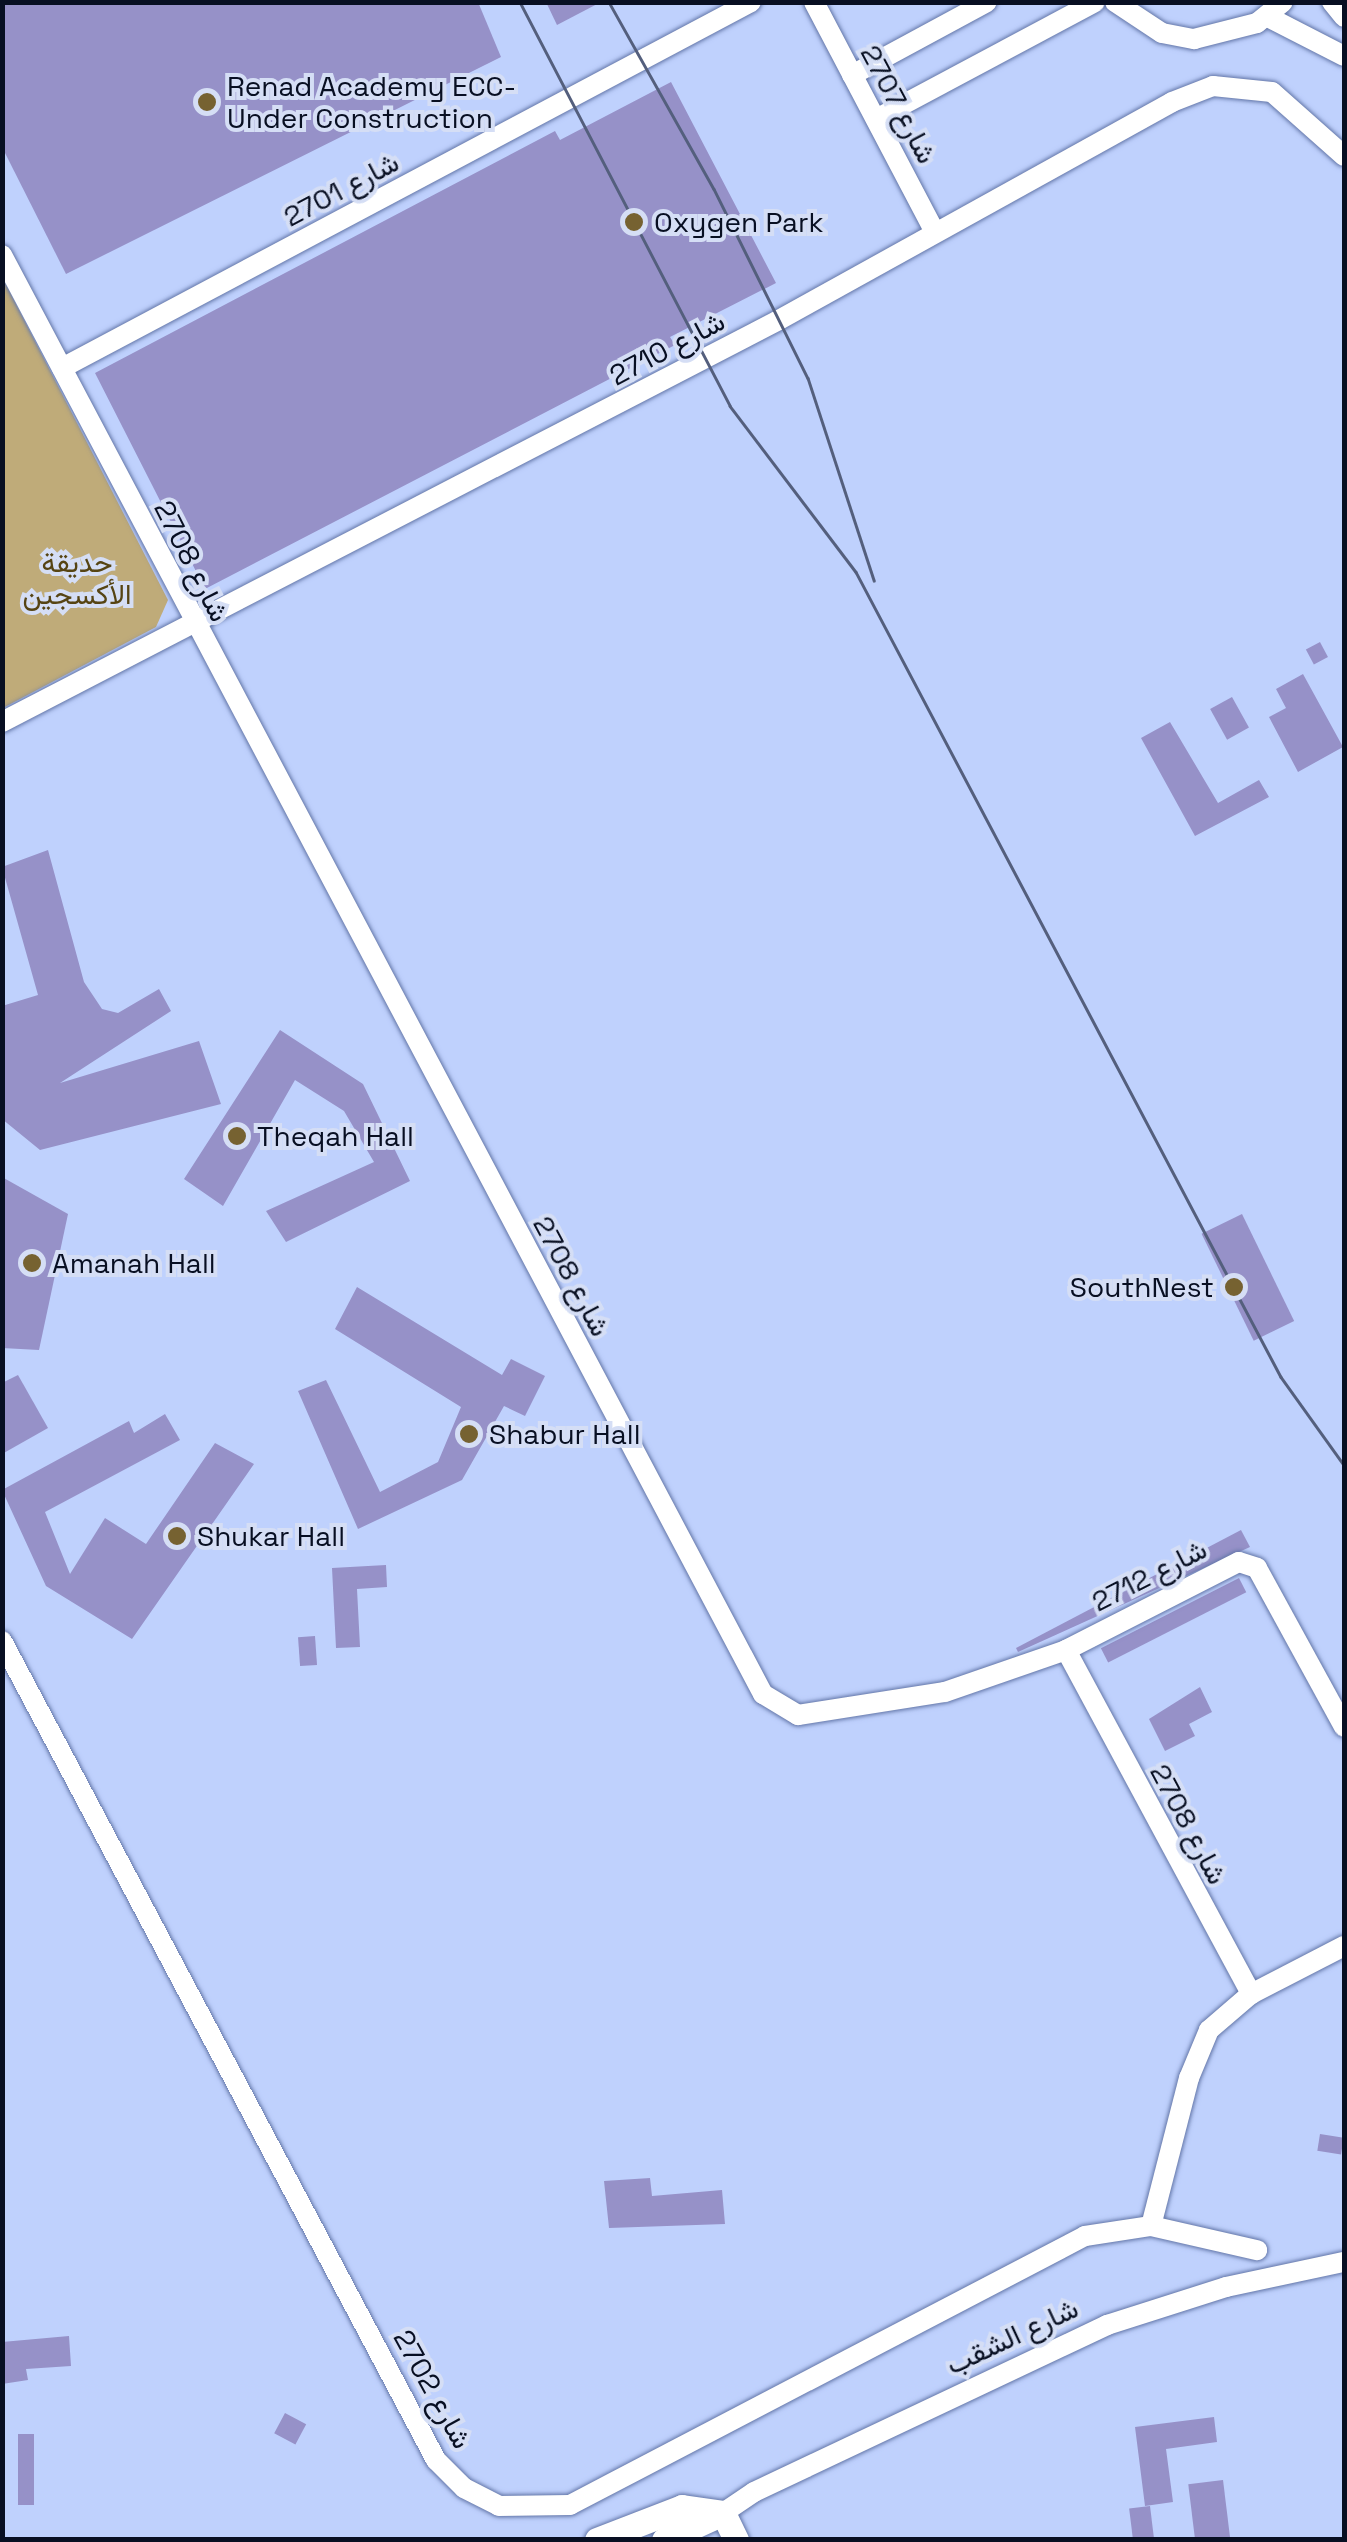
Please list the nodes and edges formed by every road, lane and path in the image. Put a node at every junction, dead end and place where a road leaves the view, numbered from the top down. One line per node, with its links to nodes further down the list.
1 (751, 2): 15 (street, شارع 2701)
2 (814, 2): 10 (street, شارع 2707)
3 (987, 2): 10 (street)
4 (1095, 2): 11 (street)
5 (1115, 2): 7 (street)
6 (1332, 2): 8 (street)
7 (1276, 10): 9 (street)
8 (1344, 17)
9 (1344, 56)
10 (852, 75): 11 (street, شارع 2707)
11 (876, 119): 13 (street, شارع 2707)
12 (1344, 156): 13 (street, شارع 2710)
13 (935, 232): 16 (street, شارع 2710)
14 (2, 254): 15 (street, شارع 2708)
15 (62, 368): 16 (street, شارع 2708)
16 (191, 622): 17 (street, شارع 2710); 19 (street, شارع 2708)
17 (2, 722)
18 (2, 1641): 23 (street, شارع 2702)
19 (1066, 1650): 20 (street, شارع 2712); 22 (street, شارع 2708)
20 (1344, 1727)
21 (1344, 1946): 22 (street)
22 (1251, 1994): 23 (street)
23 (1152, 2226): 24 (street)
24 (1256, 2250)
25 (1344, 2262): 26 (street, شارع الشقب)
26 (723, 2513): 27 (street); 28 (street, شارع الشقب); 29 (street)
27 (597, 2540)
28 (664, 2540)
29 (736, 2540)

